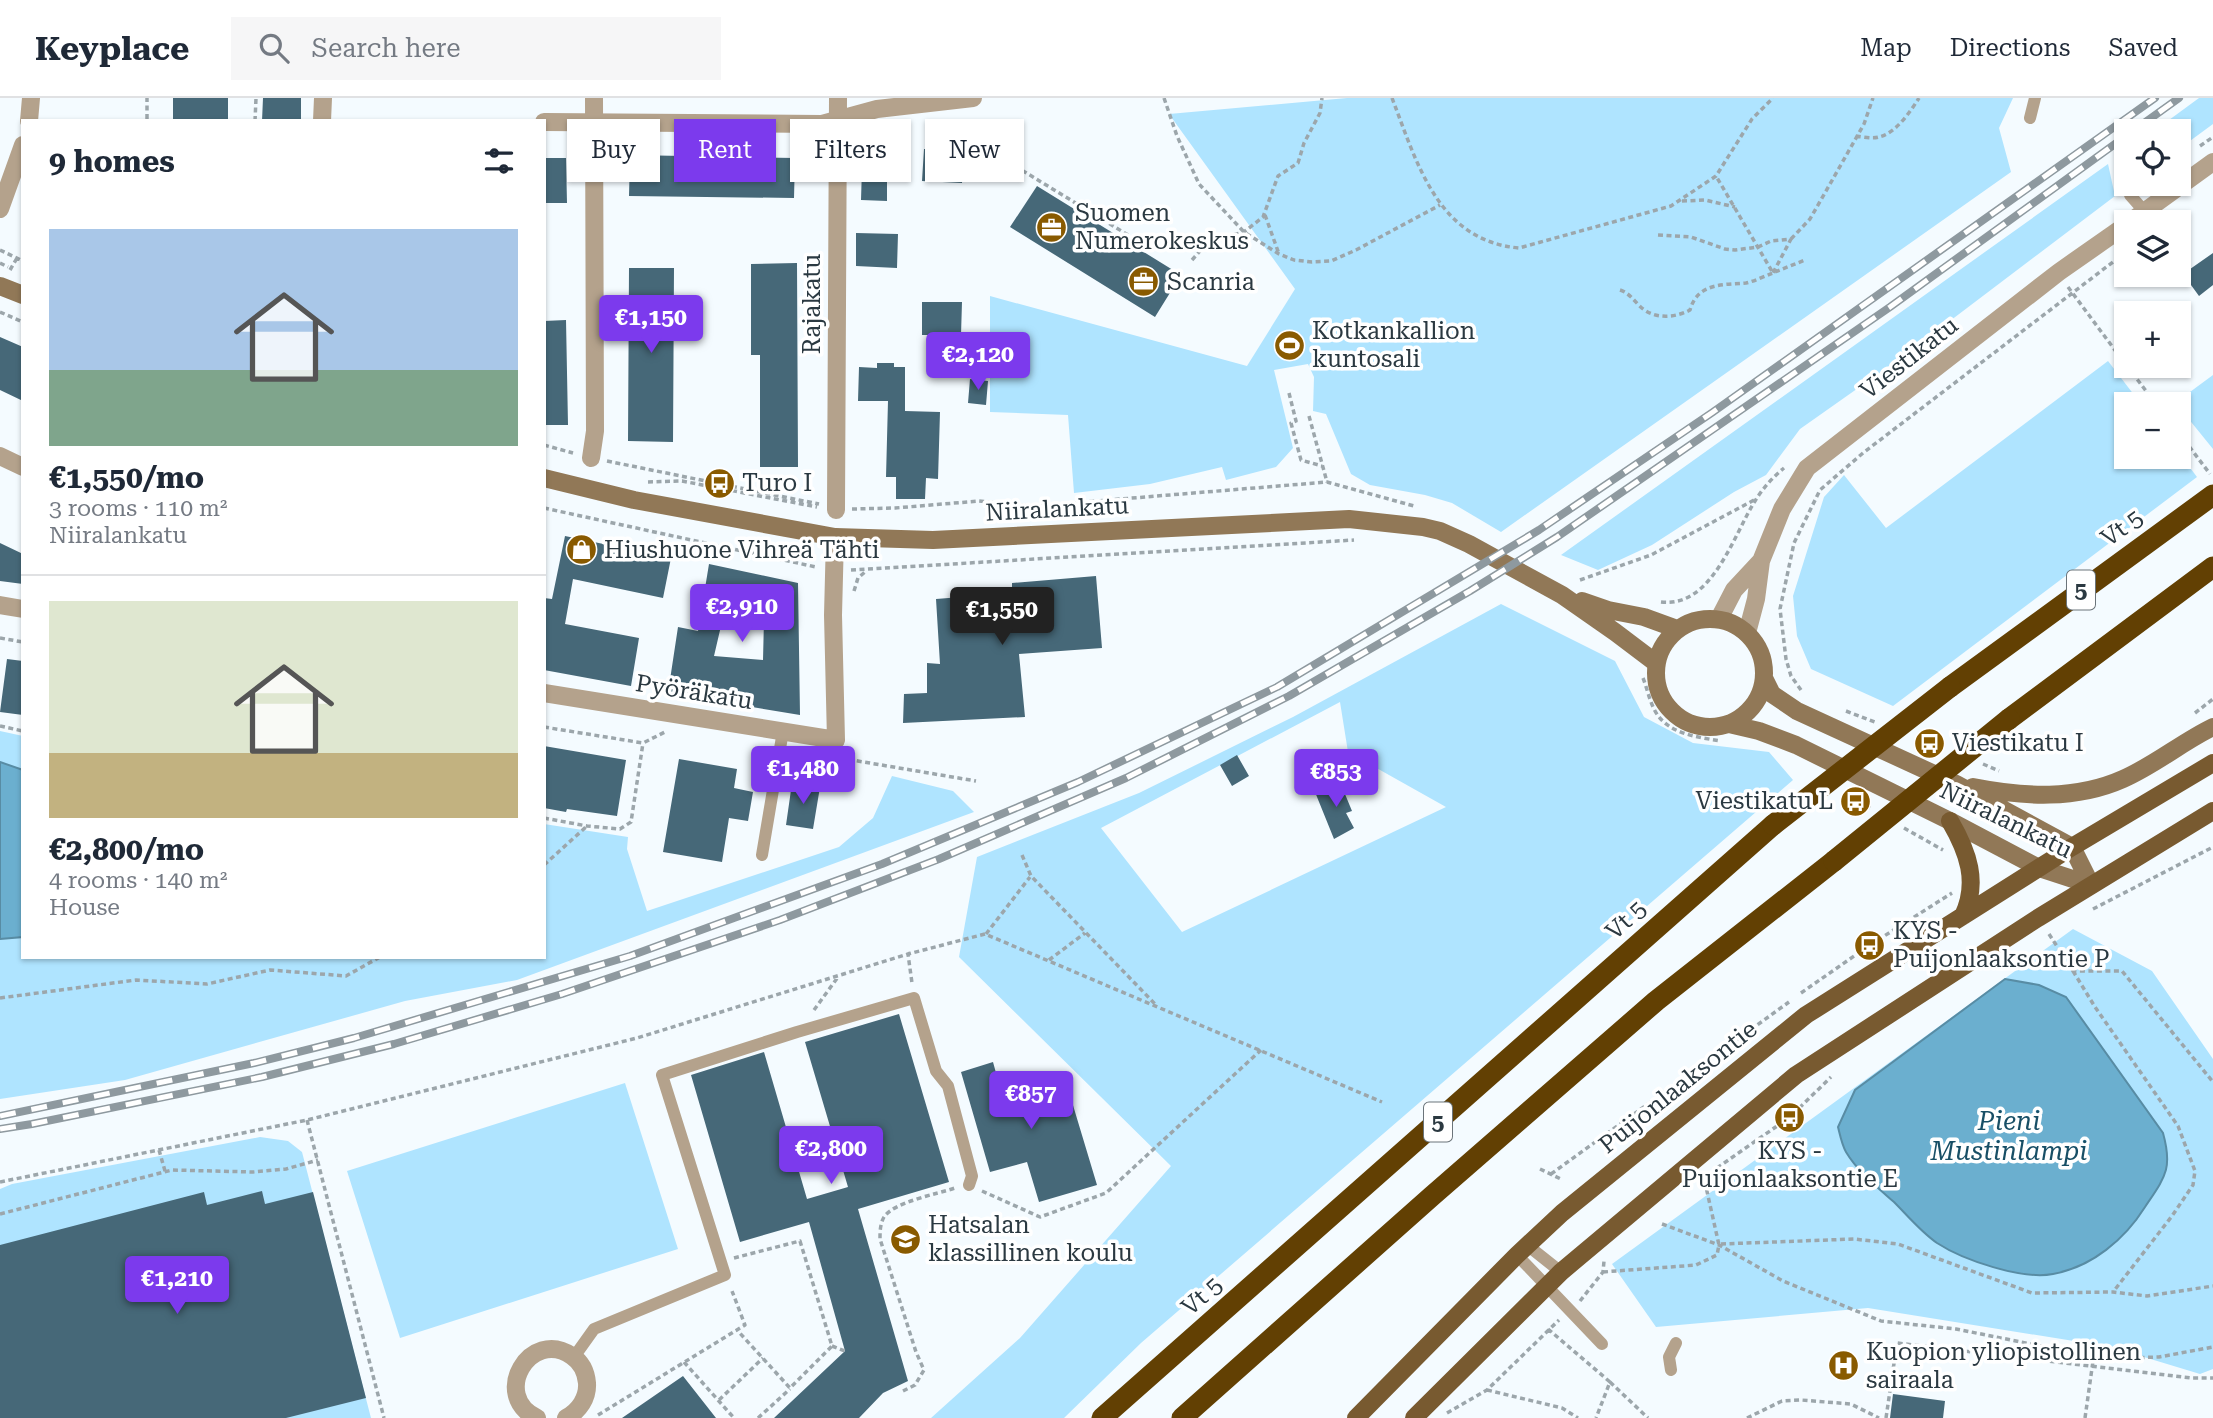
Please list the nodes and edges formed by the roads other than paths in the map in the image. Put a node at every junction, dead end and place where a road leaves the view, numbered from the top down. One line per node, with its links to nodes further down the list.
1 (31, 98): 8 (street)
2 (323, 98): 9 (street)
3 (594, 98): 10 (street)
4 (838, 98): 11 (street, Rajakatu)
5 (973, 98): 12 (street)
6 (2035, 98): 7 (lane)
7 (2030, 118)
8 (29, 119)
9 (322, 119)
10 (594, 119)
11 (838, 119)
12 (844, 119)
13 (546, 122): 14 (street)
14 (567, 122)
15 (660, 123): 16 (street)
16 (790, 124)
17 (21, 151): 22 (street)
18 (2213, 162): 24 (street, Viestikatu)
19 (594, 182): 29 (street)
20 (838, 182): 33 (street, Rajakatu)
21 (2131, 196): 23 (lane)
22 (0, 209)
23 (2143, 210)
24 (2148, 210)
25 (2114, 234): 35 (street, Viestikatu)
26 (0, 286): 27 (main road)
27 (21, 294)
28 (0, 456): 30 (street)
29 (592, 458)
30 (21, 466)
31 (546, 478): 34 (main road, Niiralankatu)
32 (2211, 485): 68 (highway, Vt 5 / 5, bridge)
33 (836, 510)
34 (835, 537): 37 (main road, Niiralankatu); 47 (street, Pyöräkatu)
35 (1761, 561): 40 (street, Viestikatu); 42 (street, Viestikatu)
36 (2213, 567): 69 (highway, 5, bridge)
37 (1562, 595): 41 (main road, Niiralankatu); 43 (main road, Niiralankatu)
38 (0, 605): 39 (street)
39 (21, 609)
40 (1719, 619): 41 (main road); 42 (main road)
41 (1677, 629): 43 (main road)
42 (1747, 633): 44 (main road)
43 (1656, 663): 48 (main road)
44 (1764, 678): 48 (main road); 50 (main road, Niiralankatu)
45 (546, 693): 47 (street, Pyöräkatu)
46 (2213, 727): 50 (main road)
47 (783, 731): 54 (lane)
48 (1729, 732): 52 (main road, Niiralankatu)
49 (2213, 763): 53 (main road, Puijonlaaksontie)
50 (1956, 784): 53 (main road, Niiralankatu)
51 (2213, 811): 56 (main road)
52 (1950, 821): 55 (main road, Niiralankatu); 57 (main road)
53 (2071, 847): 55 (main road, Puijonlaaksontie); 56 (main road, Niiralankatu)
54 (762, 855)
55 (2039, 868): 56 (main road, Niiralankatu); 57 (main road, Puijonlaaksontie)
56 (2091, 885): 60 (main road)
57 (1963, 916): 59 (main road, Puijonlaaksontie)
58 (969, 1185): 64 (lane)
59 (1522, 1250): 60 (lane); 61 (lane); 70 (main road, Puijonlaaksontie)
60 (1560, 1272): 61 (main road)
61 (1546, 1287): 63 (lane); 71 (main road)
62 (1676, 1343): 65 (lane)
63 (1602, 1344)
64 (574, 1357): 66 (street); 67 (street)
65 (1671, 1370)
66 (523, 1415)
67 (566, 1418)
68 (1102, 1418)
69 (1182, 1418)
70 (1356, 1418)
71 (1414, 1418)

